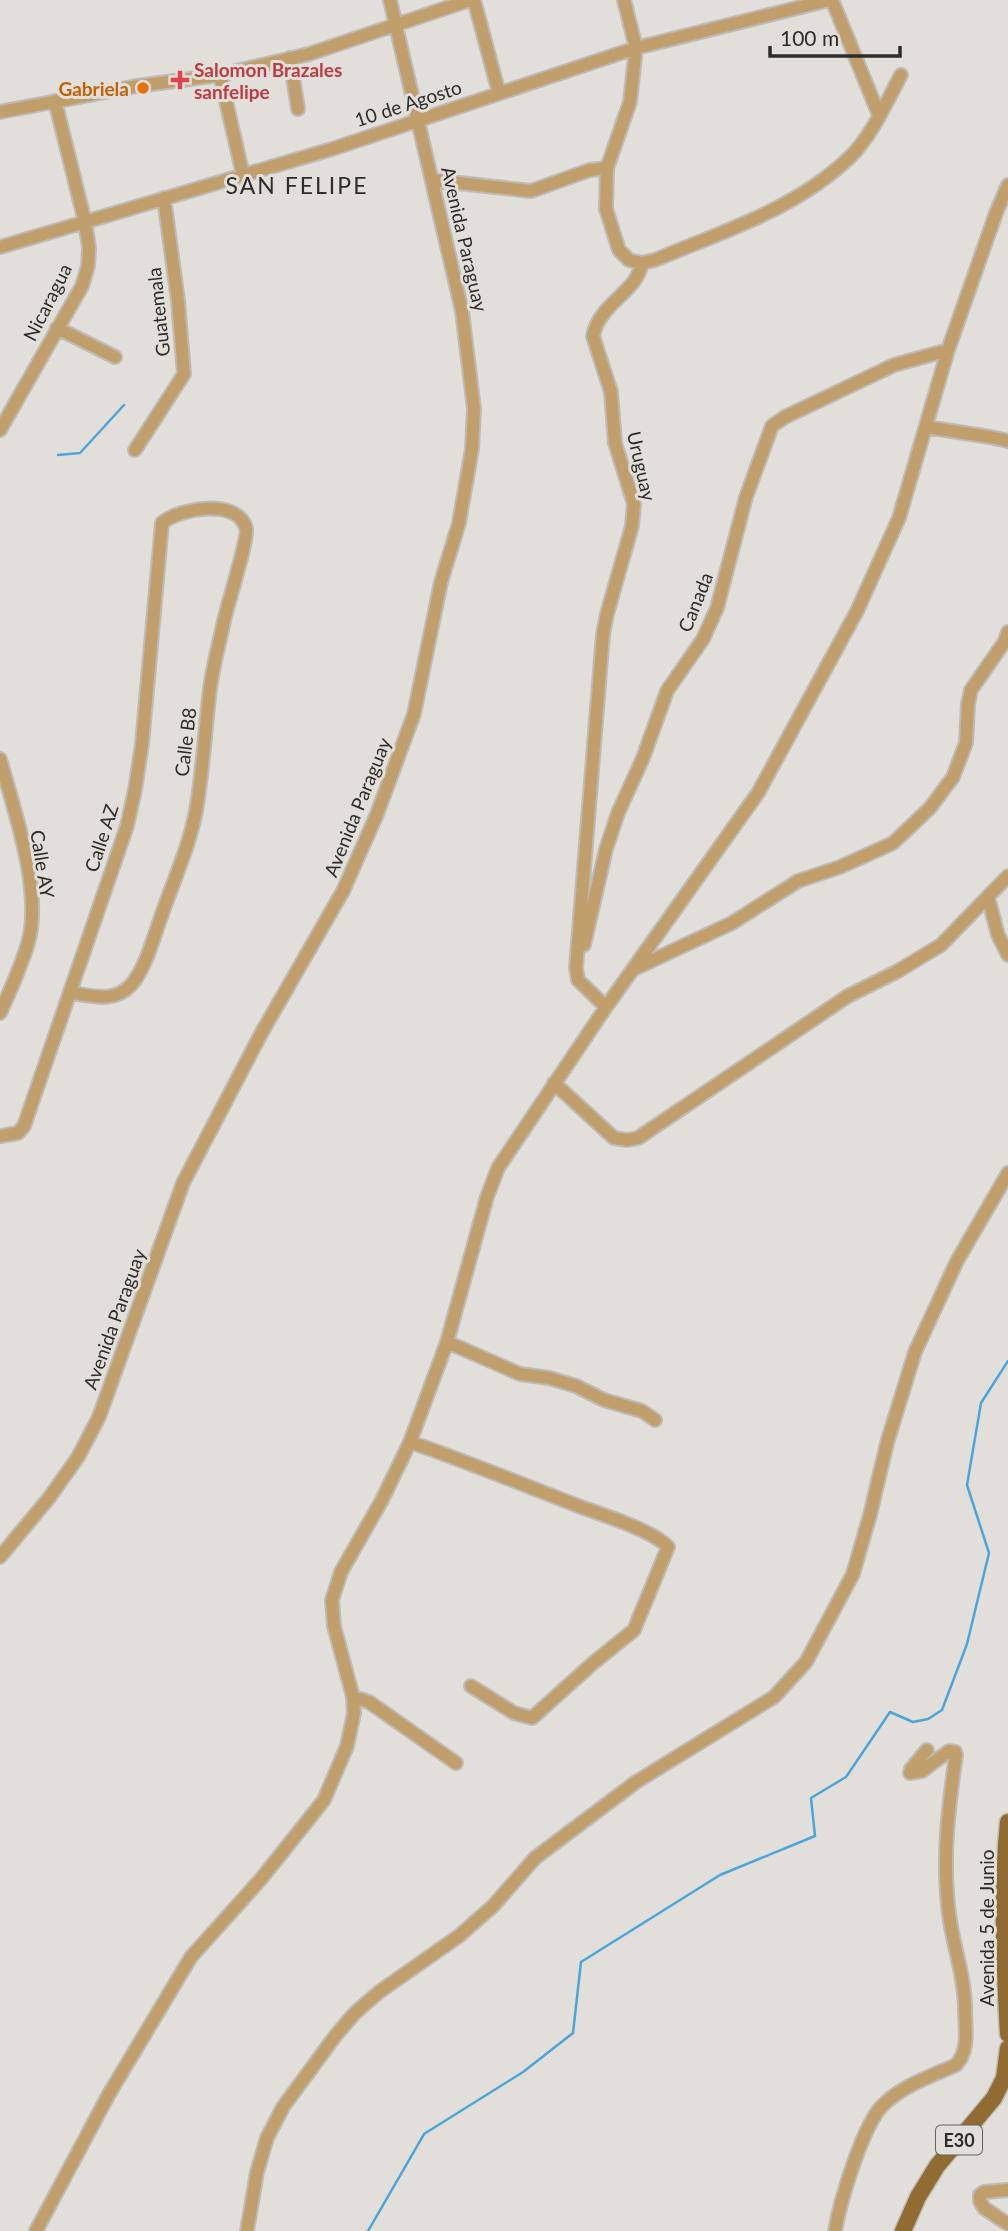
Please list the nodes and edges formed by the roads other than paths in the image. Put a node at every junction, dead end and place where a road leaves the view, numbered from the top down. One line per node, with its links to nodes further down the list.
1 (390, 0): 5 (street, Avenida Paraguay)
2 (472, 0): 5 (street); 10 (street)
3 (624, 0): 6 (street)
4 (831, 0): 6 (street, 10 de Agosto); 14 (street)
5 (396, 25): 7 (street); 15 (street, Avenida Paraguay)
6 (636, 48): 10 (street, 10 de Agosto); 16 (street)
7 (290, 58): 8 (street); 12 (street)
8 (220, 75): 11 (street); 17 (street)
9 (901, 75): 14 (street)
10 (499, 93): 15 (street, 10 de Agosto)
11 (55, 101): 13 (street); 21 (street, Nicaragua)
12 (298, 109)
13 (0, 112)
14 (880, 115): 23 (street)
15 (419, 121): 17 (street, 10 de Agosto); 18 (street, Avenida Paraguay)
16 (607, 168): 18 (street); 23 (street)
17 (243, 175): 20 (street, 10 de Agosto)
18 (432, 180): 48 (street, Avenida Paraguay)
19 (1008, 185): 25 (street)
20 (164, 198): 21 (street, 10 de Agosto); 30 (street, Guatemala)
21 (85, 222): 22 (street, 10 de Agosto); 24 (street, Nicaragua)
22 (0, 247)
23 (642, 263): 37 (street, Uruguay)
24 (57, 328): 26 (street); 28 (street, Nicaragua)
25 (948, 350): 27 (street); 37 (street, Canada)
26 (115, 357)
27 (926, 427): 29 (street); 38 (street)
28 (0, 430)
29 (1008, 442)
30 (135, 450)
31 (162, 523): 39 (street, Calle AZ); 39 (street, Calle B8)
32 (1008, 632): 38 (street)
33 (0, 760): 41 (street, Calle AY)
34 (1008, 876): 35 (street)
35 (988, 897): 36 (street); 42 (street)
36 (1008, 955)
37 (576, 968): 40 (street)
38 (635, 968): 40 (street)
39 (72, 993): 43 (street, Calle AZ)
40 (606, 1007): 42 (street)
41 (0, 1013)
42 (554, 1083): 45 (street)
43 (0, 1136)
44 (1008, 1173): 60 (street)
45 (447, 1342): 46 (street); 47 (street)
46 (654, 1420)
47 (410, 1442): 49 (street); 50 (street)
48 (0, 1558)
49 (471, 1686)
50 (354, 1697): 52 (street); 59 (street)
51 (926, 1750): 61 (street)
52 (456, 1763)
53 (1008, 1822): 54 (main road, Avenida 5 de Junio)
54 (1008, 2034)
55 (1008, 2048): 56 (main road, E30)
56 (1006, 2082): 62 (main road, E30)
57 (1008, 2190): 58 (street)
58 (1008, 2224)
59 (36, 2231)
60 (247, 2231)
61 (835, 2231)
62 (903, 2231)

